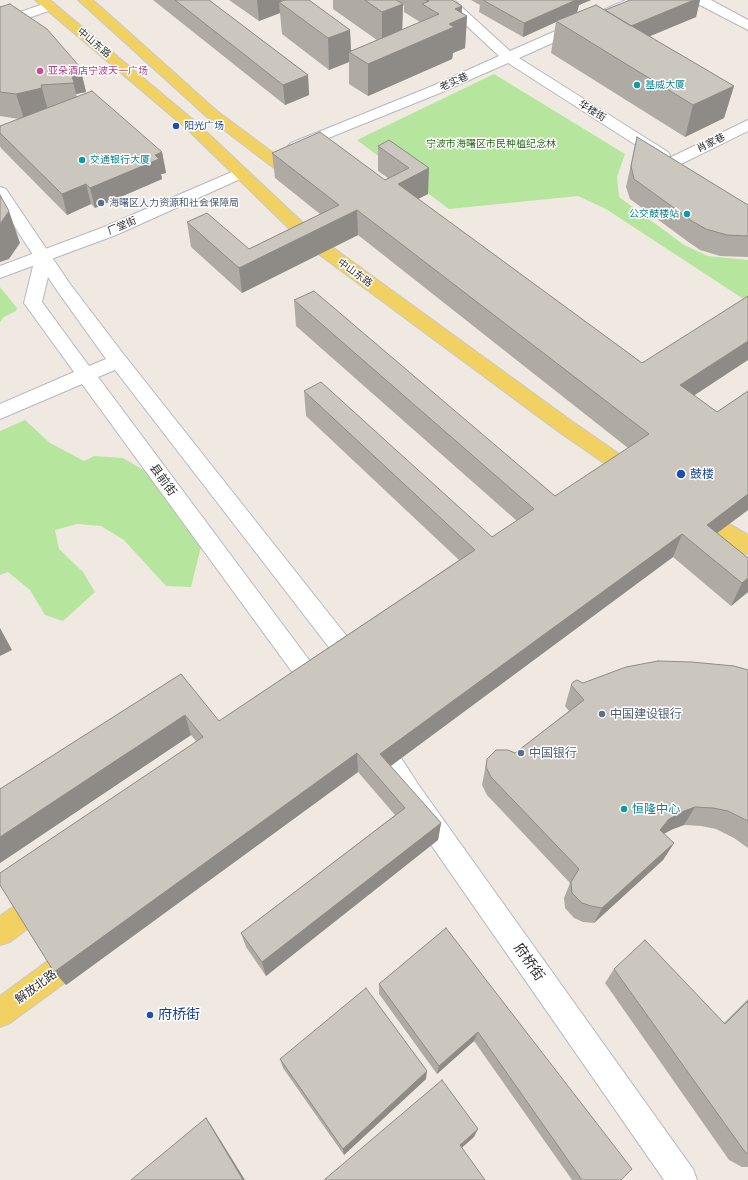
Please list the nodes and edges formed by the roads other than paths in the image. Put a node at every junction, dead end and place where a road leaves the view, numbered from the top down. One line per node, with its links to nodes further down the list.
1 (85, 0): 10 (main road)
2 (446, 0): 8 (street, 华楼街)
3 (636, 0): 8 (street, 老实巷)
4 (701, 0): 7 (street)
5 (46, 3): 6 (street); 12 (main road, 中山东路)
6 (0, 24)
7 (748, 26)
8 (508, 57): 10 (street, 老实巷); 11 (street, 华楼街)
9 (748, 125): 11 (street, 肖家巷)
10 (268, 158): 13 (main road)
11 (679, 166)
12 (241, 173): 15 (street, 厂堂街); 20 (main road, 中山东路)
13 (306, 186)
14 (0, 192): 15 (street)
15 (44, 257): 16 (street, 厂堂街); 17 (street); 18 (street, 县前街)
16 (0, 272)
17 (118, 361): 18 (street); 24 (street)
18 (85, 374): 19 (street); 25 (street, 县前街)
19 (0, 412)
20 (643, 480)
21 (691, 511): 22 (main road)
22 (748, 546)
23 (377, 654): 24 (main road)
24 (357, 667): 25 (main road)
25 (321, 694): 26 (main road)
26 (302, 708)
27 (377, 743): 32 (street, 府桥街)
28 (62, 887): 29 (main road)
29 (0, 932)
30 (95, 944): 31 (main road, 解放北路)
31 (0, 1013)
32 (682, 1180)

